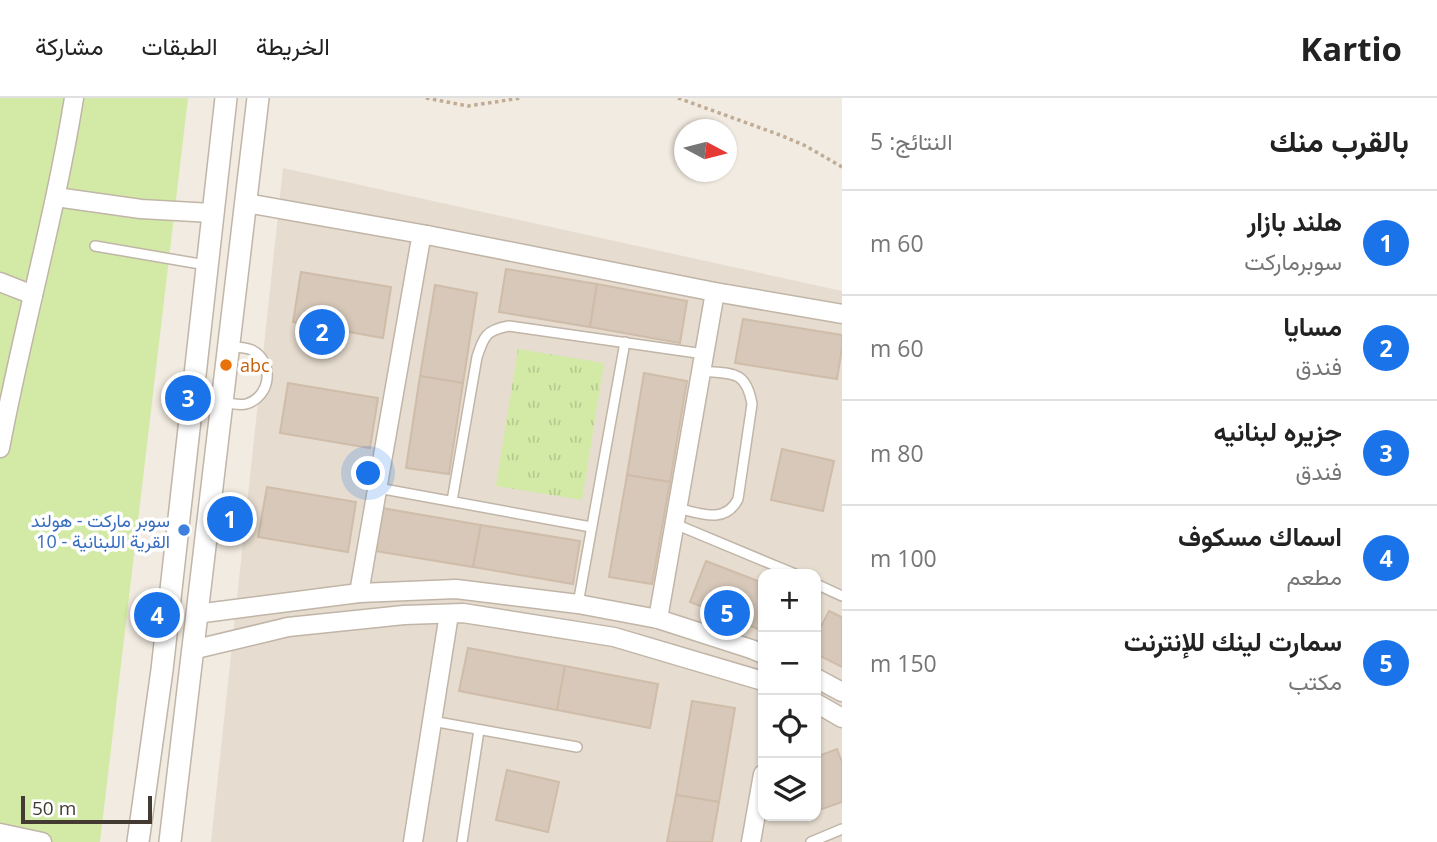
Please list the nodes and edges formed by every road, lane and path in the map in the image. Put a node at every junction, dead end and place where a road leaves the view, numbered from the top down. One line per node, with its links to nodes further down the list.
1 (74, 98): 8 (street)
2 (226, 98): 10 (street)
3 (258, 98): 9 (street)
4 (426, 98): 5 (path)
5 (521, 98)
6 (678, 98): 7 (path)
7 (842, 167)
8 (56, 197): 10 (street); 16 (street)
9 (246, 203): 11 (street); 19 (street)
10 (212, 213): 13 (street)
11 (427, 235): 15 (street); 24 (street)
12 (95, 246): 13 (lane)
13 (206, 265): 54 (street)
14 (0, 282): 16 (street)
15 (715, 292): 17 (street); 20 (street)
16 (33, 295): 21 (street)
17 (842, 314)
18 (625, 342): 20 (lane); 25 (lane); 27 (lane)
19 (228, 347): 22 (street); 22 (lane)
20 (703, 362): 26 (street); 26 (lane)
21 (6, 386): 23 (street)
22 (222, 401): 35 (street)
23 (0, 448)
24 (377, 488): 25 (lane); 31 (street)
25 (452, 502): 27 (lane)
26 (676, 516): 28 (lane); 37 (street)
27 (591, 527): 34 (lane)
28 (785, 569)
29 (821, 586): 32 (lane)
30 (456, 589): 31 (street); 34 (street); 36 (street)
31 (359, 593): 33 (street)
32 (842, 596)
33 (281, 603): 35 (street); 38 (street)
34 (578, 604): 37 (street)
35 (197, 614): 39 (street)
36 (456, 614): 38 (street); 41 (street); 46 (street)
37 (658, 619): 40 (street)
38 (288, 626): 39 (street)
39 (192, 649): 55 (street)
40 (758, 652)
41 (758, 680)
42 (821, 681): 43 (street)
43 (842, 692)
44 (821, 706): 45 (street)
45 (842, 718)
46 (432, 721): 47 (lane); 52 (street)
47 (479, 730): 48 (lane); 56 (lane)
48 (577, 747)
49 (758, 802): 57 (street)
50 (842, 829): 58 (lane)
51 (0, 833): 53 (street)
52 (417, 841)
53 (43, 842)
54 (138, 842)
55 (170, 842)
56 (462, 842)
57 (751, 842)
58 (811, 842)

